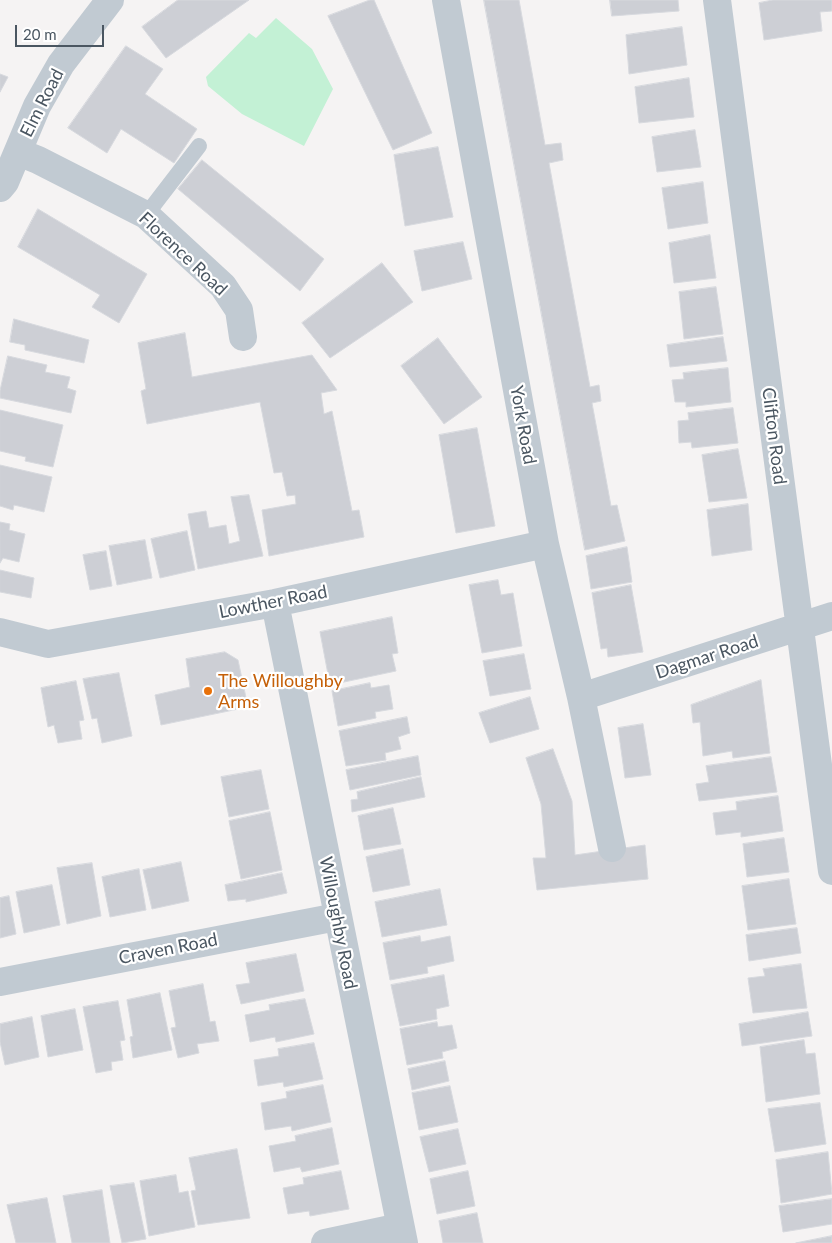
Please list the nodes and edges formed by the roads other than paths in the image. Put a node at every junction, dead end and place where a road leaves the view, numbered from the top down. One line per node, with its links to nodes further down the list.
1 (110, 0): 5 (street, Elm Road)
2 (446, 0): 9 (street, York Road)
3 (717, 0): 12 (street, Clifton Road)
4 (199, 146): 7 (lane)
5 (18, 152): 6 (street, Elm Road); 7 (street, Florence Road)
6 (0, 188)
7 (146, 215): 8 (street, Florence Road)
8 (243, 337)
9 (544, 544): 10 (street, Lowther Road); 14 (street, York Road)
10 (275, 603): 13 (street, Lowther Road); 17 (street, Willoughby Road)
11 (832, 616): 12 (street, Dagmar Road)
12 (799, 628): 14 (street, Dagmar Road); 16 (street, Clifton Road)
13 (0, 632)
14 (581, 697): 15 (street, York Road)
15 (612, 848)
16 (832, 871)
17 (337, 917): 18 (street, Craven Road); 19 (street, Willoughby Road)
18 (0, 982)
19 (402, 1235): 20 (street)
20 (325, 1243)

